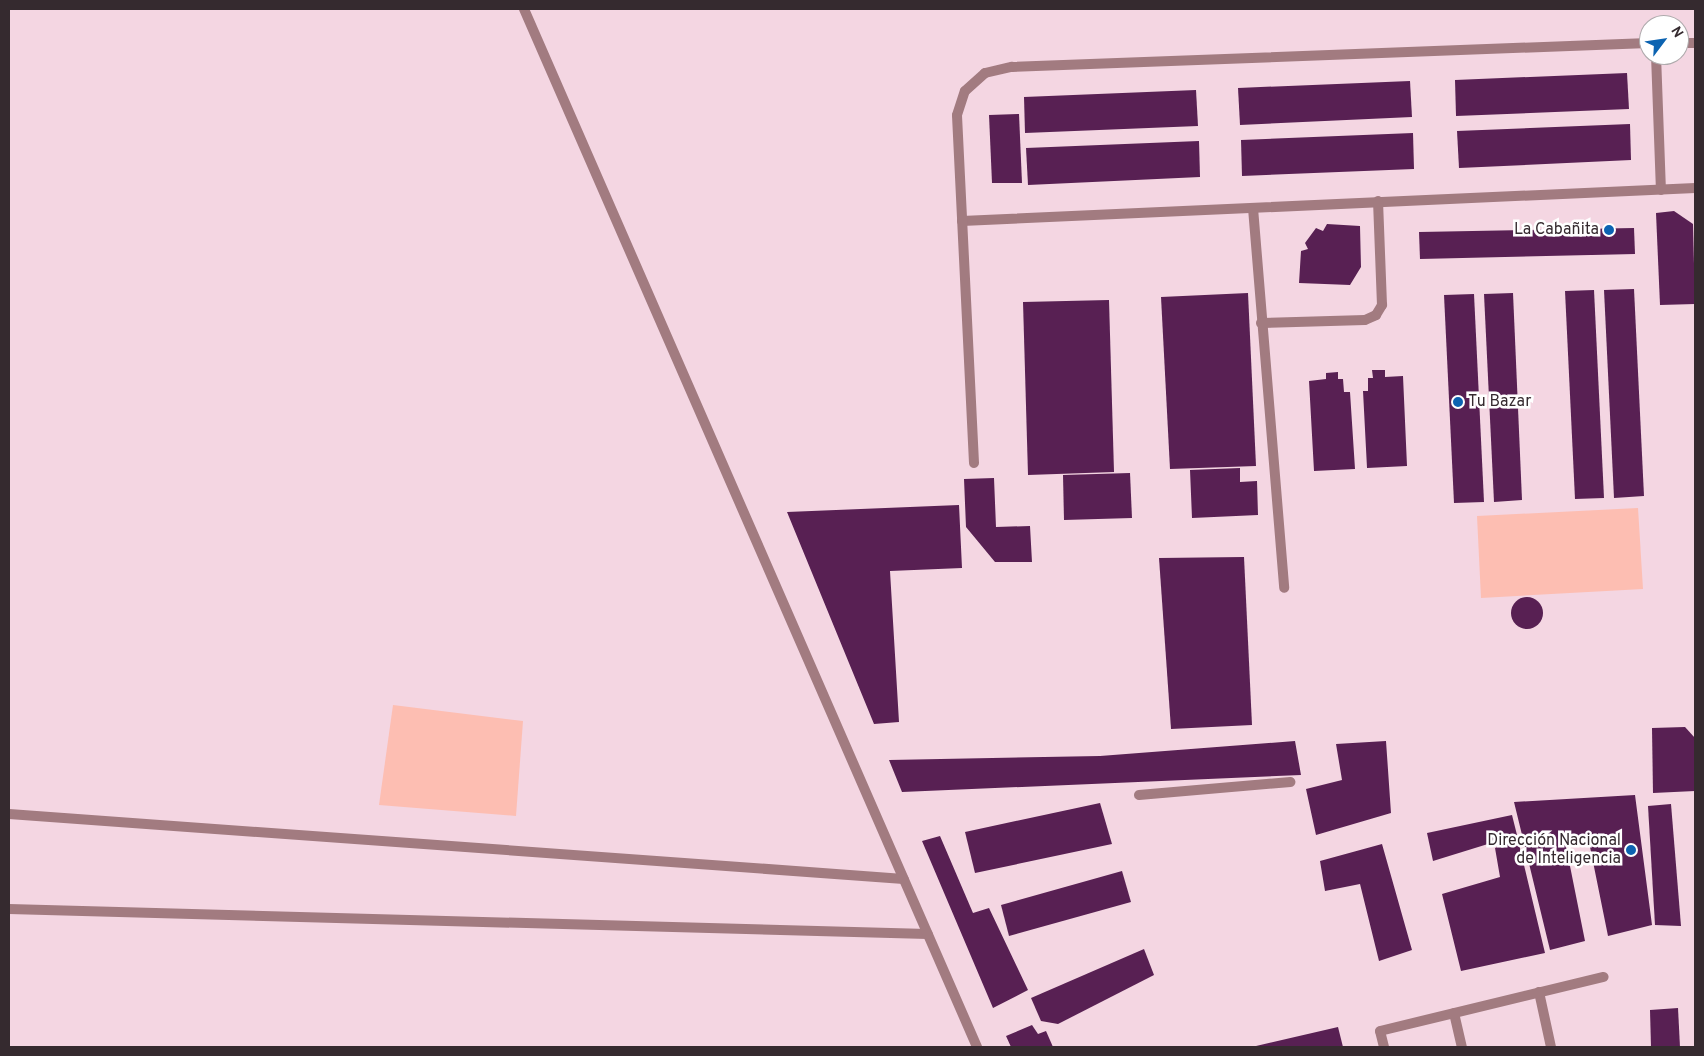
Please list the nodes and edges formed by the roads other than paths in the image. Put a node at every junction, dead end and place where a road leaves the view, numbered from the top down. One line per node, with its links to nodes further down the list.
1 (524, 9): 15 (street)
2 (1639, 44): 8 (street)
3 (1656, 65): 5 (street)
4 (1695, 188): 5 (street)
5 (1661, 190): 6 (street)
6 (1378, 202): 7 (street); 9 (street)
7 (1253, 208): 8 (street); 9 (street)
8 (962, 221): 10 (street)
9 (1261, 323): 11 (street)
10 (974, 463)
11 (1284, 588)
12 (1290, 782): 13 (street)
13 (1139, 795)
14 (9, 814): 15 (street)
15 (904, 879): 17 (street)
16 (9, 909): 17 (street)
17 (928, 934): 21 (street)
18 (1604, 977): 19 (street)
19 (1539, 992): 20 (street); 24 (street)
20 (1454, 1013): 22 (street); 23 (street)
21 (976, 1047)
22 (1384, 1047)
23 (1462, 1047)
24 (1551, 1047)

